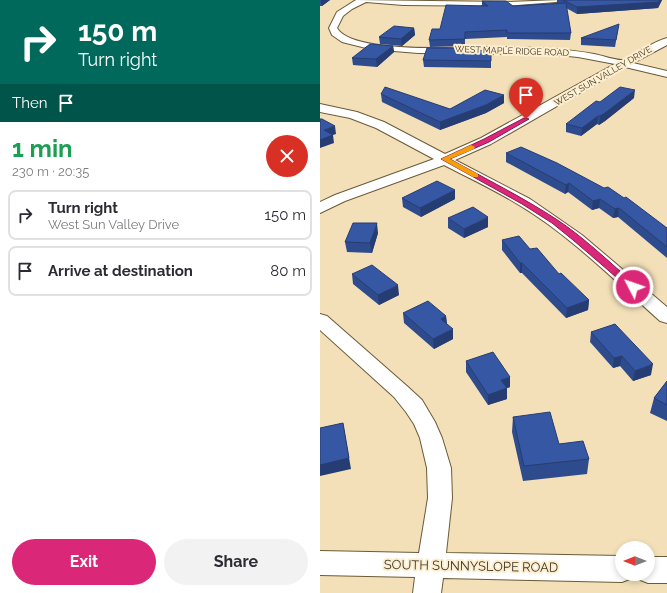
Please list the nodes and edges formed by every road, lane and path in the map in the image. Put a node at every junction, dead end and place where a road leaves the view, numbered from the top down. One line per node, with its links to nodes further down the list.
1 (363, 0): 6 (street, WEST MAPLE RIDGE ROAD)
2 (368, 0): 4 (street)
3 (556, 0): 4 (street)
4 (519, 2)
5 (667, 41): 6 (street, WEST SUN VALLEY DRIVE)
6 (623, 64): 7 (street, WEST MAPLE RIDGE ROAD); 9 (street, WEST SUN VALLEY DRIVE)
7 (667, 74)
8 (320, 108): 9 (street)
9 (445, 159): 10 (street, WEST SUN VALLEY DRIVE); 11 (street)
10 (320, 208)
11 (667, 317)
12 (320, 320): 14 (street)
13 (320, 563): 14 (street, SOUTH SUNNYSLOPE ROAD)
14 (430, 565): 15 (street, SOUTH SUNNYSLOPE ROAD); 18 (street)
15 (615, 569)
16 (655, 570): 17 (street)
17 (667, 570)
18 (427, 593)

